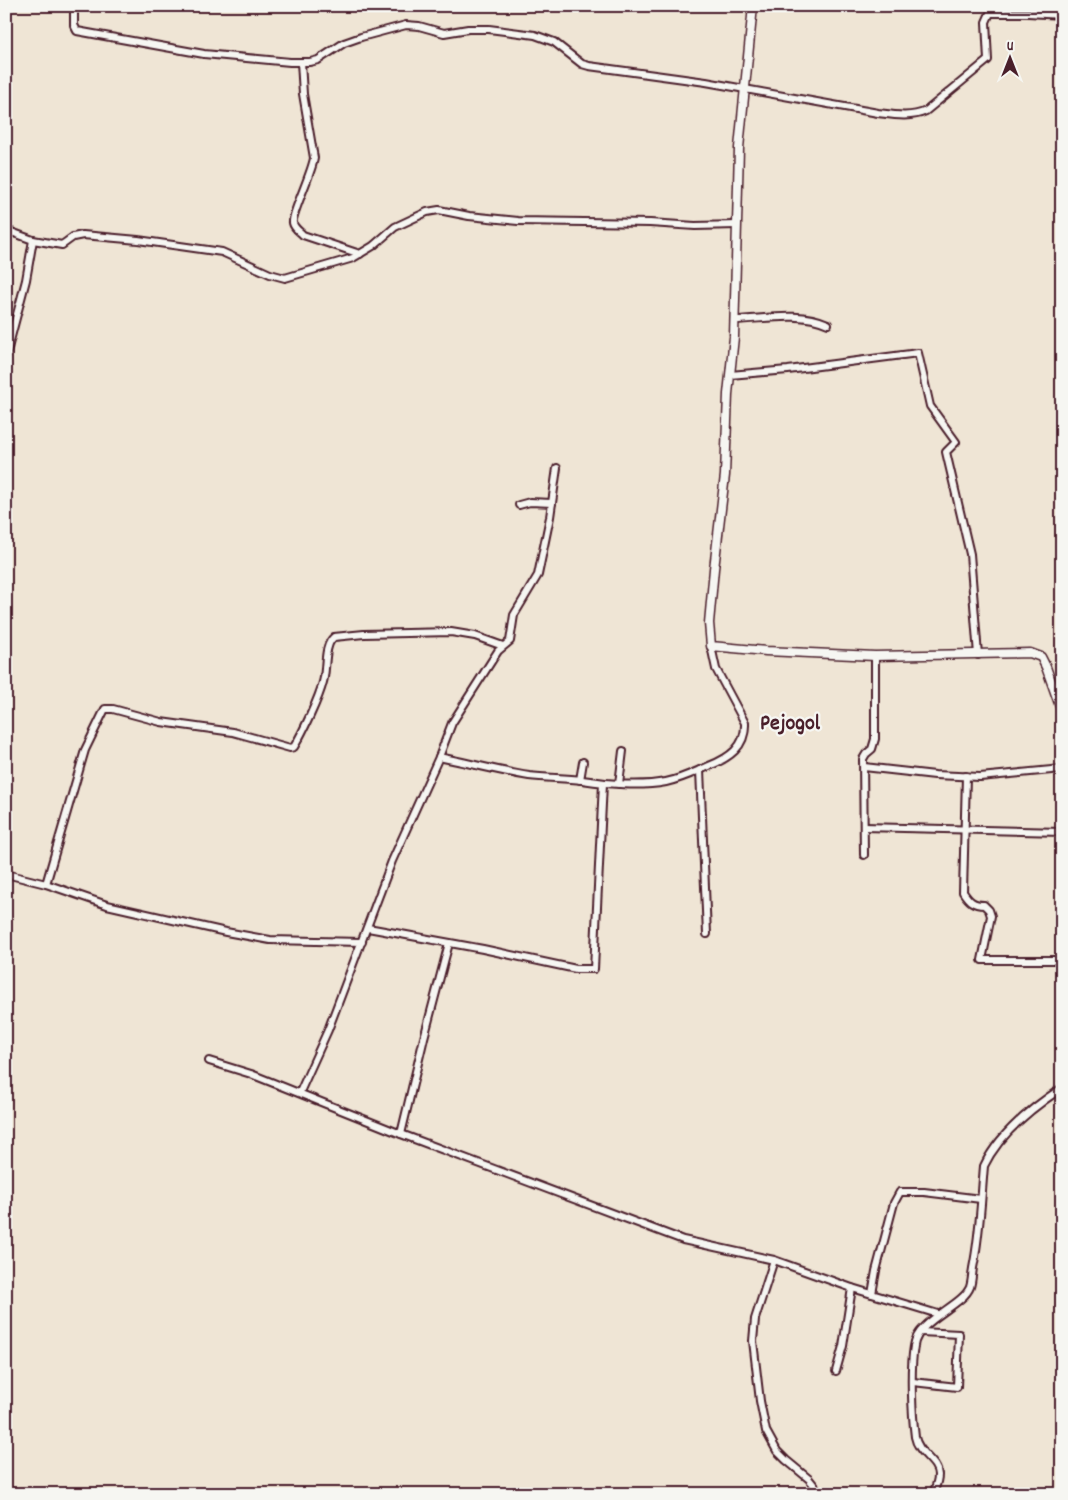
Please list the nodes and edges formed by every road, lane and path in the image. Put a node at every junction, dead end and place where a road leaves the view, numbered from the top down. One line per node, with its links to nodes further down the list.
1 (74, 6): 4 (street)
2 (753, 6): 5 (street)
3 (1062, 15): 5 (street)
4 (301, 62): 5 (street); 9 (street)
5 (744, 88): 6 (street)
6 (737, 226): 9 (street); 10 (street)
7 (6, 230): 8 (street)
8 (33, 240): 9 (street); 12 (street)
9 (360, 254)
10 (735, 320): 11 (street); 13 (street)
11 (828, 324)
12 (6, 356)
13 (730, 375): 18 (street); 19 (street)
14 (557, 468): 15 (street)
15 (552, 503): 16 (street); 17 (street)
16 (520, 505)
17 (503, 646): 24 (street); 38 (street)
18 (711, 646): 20 (street); 28 (street)
19 (978, 655): 20 (street); 21 (street)
20 (875, 656): 26 (street)
21 (1060, 702): 22 (street)
22 (1062, 712)
23 (623, 751): 32 (street)
24 (439, 757): 30 (street); 39 (street)
25 (583, 762): 30 (street)
26 (864, 767): 29 (street); 33 (street)
27 (1062, 769): 29 (street)
28 (700, 770): 32 (street); 40 (street)
29 (966, 776): 34 (street)
30 (580, 780): 31 (street)
31 (603, 783): 32 (street); 42 (street)
32 (619, 784)
33 (864, 827): 34 (street); 36 (street)
34 (965, 830): 35 (street); 43 (street)
35 (1062, 832)
36 (864, 855)
37 (6, 874): 38 (street)
38 (46, 884): 41 (street)
39 (368, 928): 41 (street); 42 (street)
40 (707, 934)
41 (362, 942): 46 (street)
42 (449, 943): 47 (street)
43 (1062, 960)
44 (209, 1061): 46 (street)
45 (1062, 1088): 48 (street)
46 (300, 1092): 47 (street)
47 (401, 1134): 49 (street)
48 (980, 1199): 51 (street); 52 (street)
49 (774, 1260): 50 (street); 56 (street)
50 (852, 1288): 51 (street); 54 (street)
51 (872, 1294): 52 (street)
52 (938, 1314): 53 (street)
53 (921, 1332): 55 (street); 55 (street)
54 (836, 1371)
55 (913, 1382): 57 (street)
56 (821, 1494)
57 (933, 1494)

